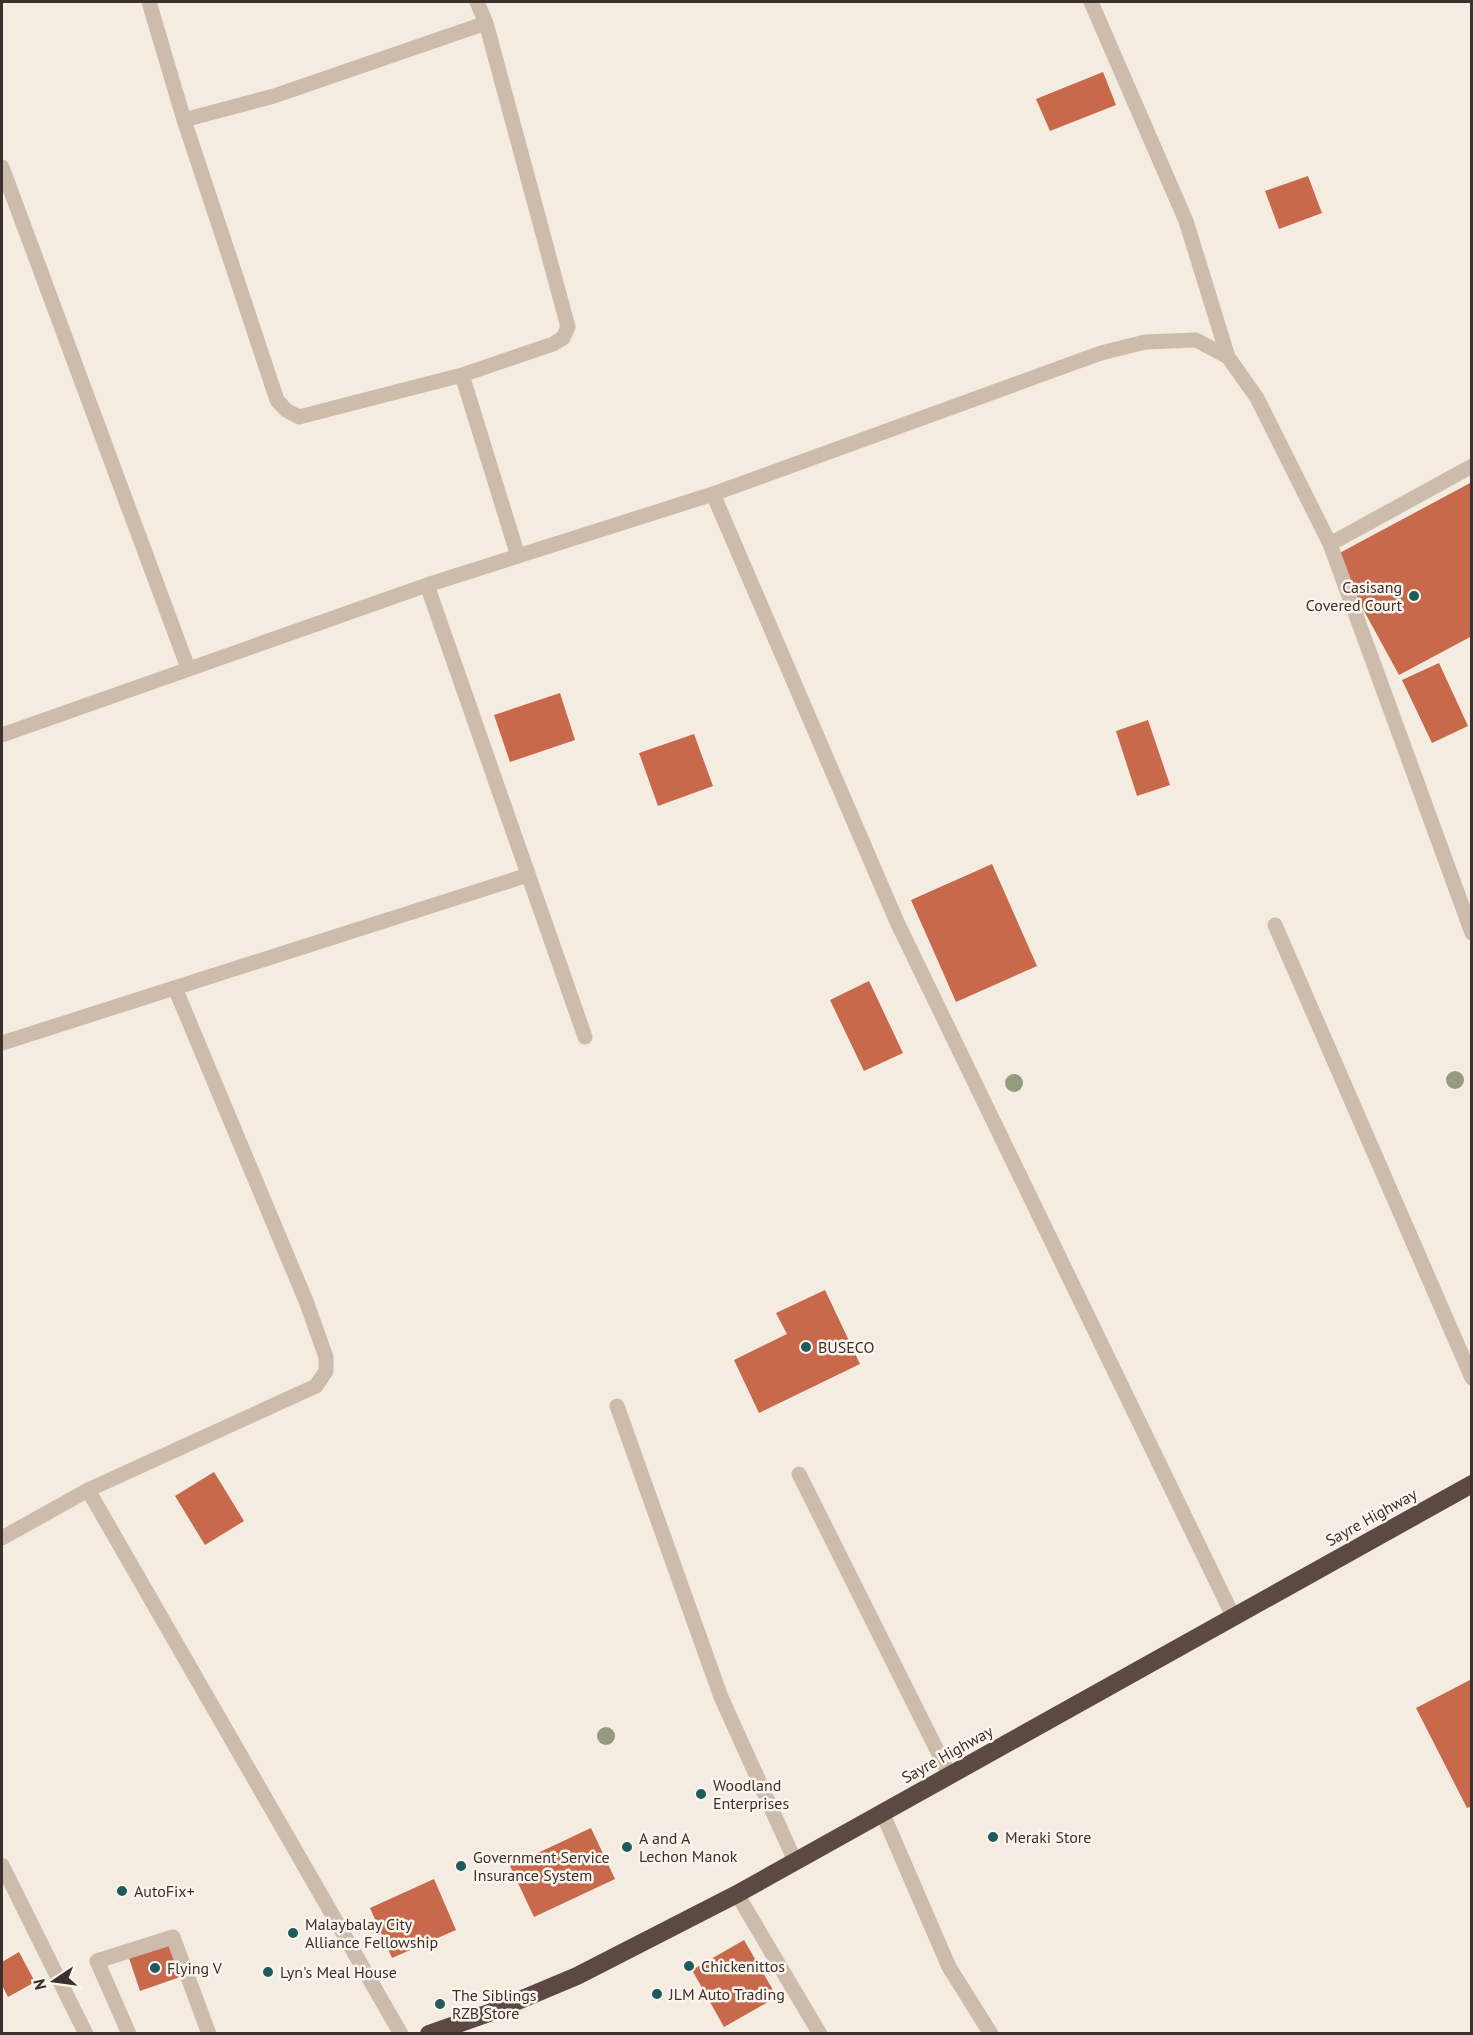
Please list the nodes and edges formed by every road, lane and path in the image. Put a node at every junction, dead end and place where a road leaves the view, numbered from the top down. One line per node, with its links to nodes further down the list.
1 (149, 2): 5 (street)
2 (477, 2): 4 (street)
3 (1091, 2): 7 (street)
4 (486, 23): 5 (street); 8 (street)
5 (184, 120): 8 (street)
6 (2, 167): 14 (street)
7 (1228, 357): 10 (street); 11 (street)
8 (462, 375): 12 (street)
9 (1472, 466): 11 (street)
10 (713, 494): 12 (street); 28 (street)
11 (1330, 544): 18 (street)
12 (518, 556): 13 (street)
13 (427, 585): 14 (street); 16 (street)
14 (188, 668): 15 (street)
15 (2, 735)
16 (528, 875): 19 (street); 20 (street)
17 (1275, 925): 22 (street)
18 (1472, 933)
19 (176, 988): 21 (street); 26 (street)
20 (585, 1037)
21 (2, 1043)
22 (1472, 1378)
23 (617, 1406): 31 (street)
24 (799, 1474): 29 (street)
25 (1472, 1484): 28 (highway, Sayre Highway)
26 (88, 1490): 27 (street); 37 (street)
27 (2, 1538)
28 (1233, 1616): 29 (highway, Sayre Highway)
29 (949, 1774): 30 (highway, Sayre Highway)
30 (882, 1812): 31 (highway, Sayre Highway); 40 (street)
31 (795, 1861): 33 (highway, Sayre Highway)
32 (2, 1865): 34 (street)
33 (737, 1894): 38 (highway, Sayre Highway); 39 (street)
34 (86, 2034)
35 (129, 2034): 36 (street)
36 (210, 2034)
37 (401, 2034)
38 (429, 2034)
39 (820, 2034)
40 (991, 2034)

